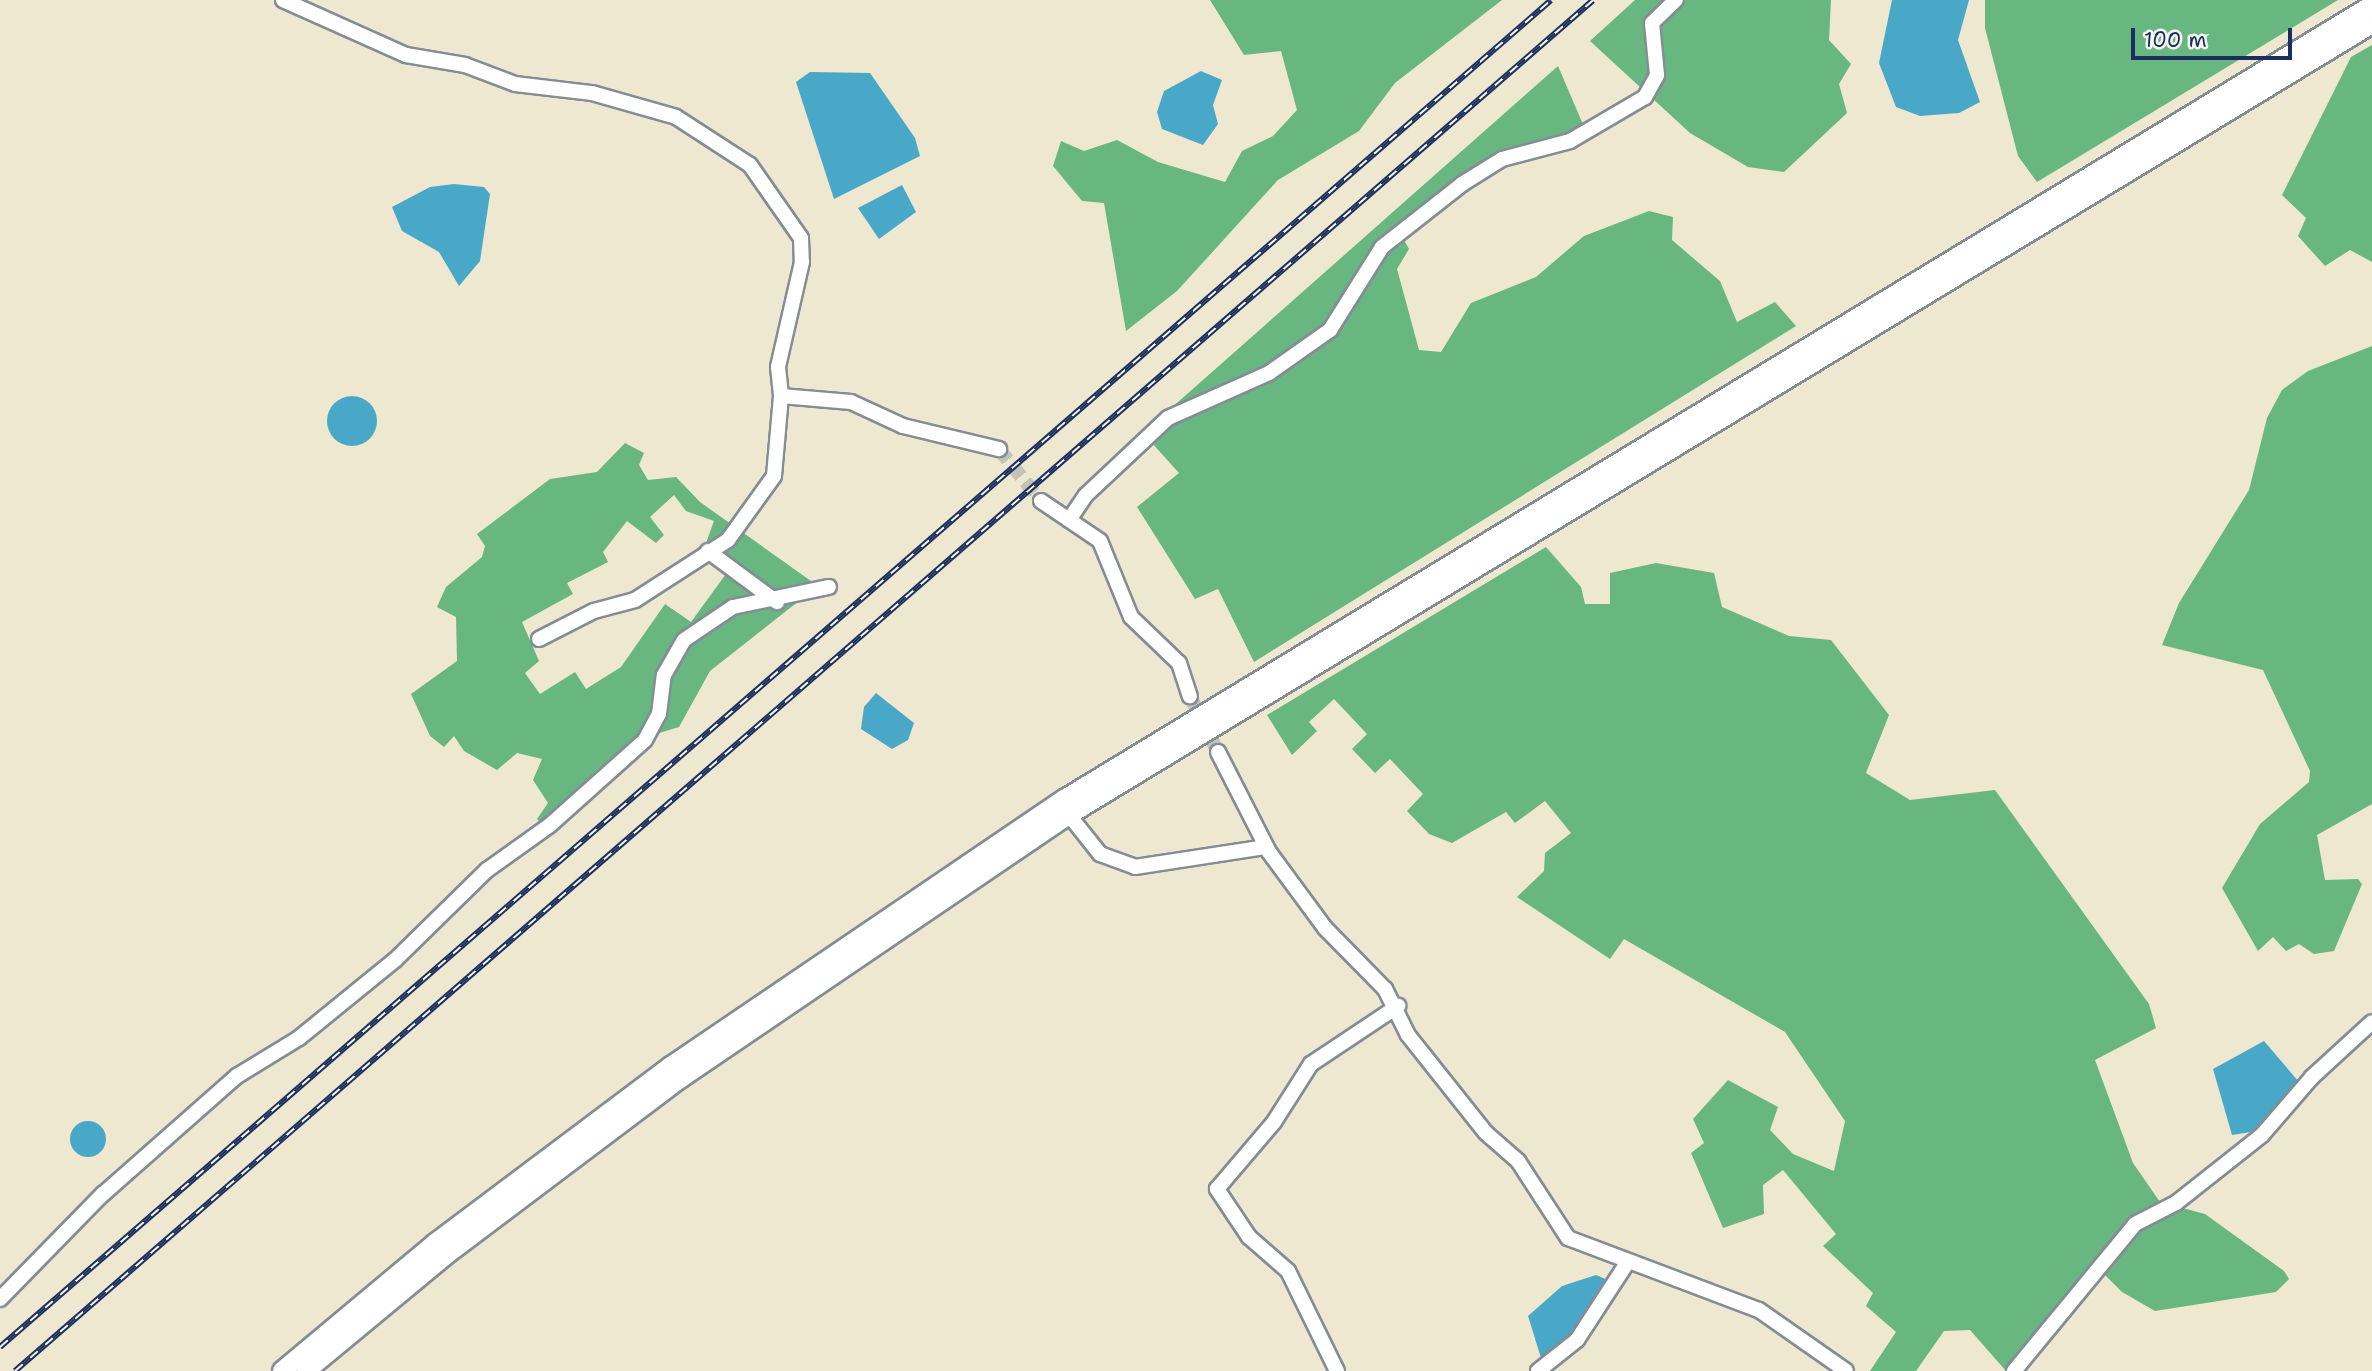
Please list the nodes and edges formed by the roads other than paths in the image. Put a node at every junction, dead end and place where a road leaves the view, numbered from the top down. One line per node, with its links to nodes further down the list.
1 (283, 0): 5 (street)
2 (1676, 0): 8 (street)
3 (2372, 5): 21 (main road)
4 (2372, 24): 15 (main road)
5 (781, 396): 6 (street); 9 (street)
6 (999, 449)
7 (1041, 501): 8 (street)
8 (1069, 520): 13 (street)
9 (708, 551): 11 (street); 12 (street)
10 (829, 587): 11 (street)
11 (776, 602): 20 (street)
12 (540, 639)
13 (1190, 696)
14 (1218, 752): 16 (street)
15 (1069, 816): 16 (street); 22 (main road)
16 (1266, 847): 17 (street)
17 (1398, 1006): 19 (street); 23 (street)
18 (2372, 1021): 26 (street)
19 (1628, 1263): 24 (street); 25 (street)
20 (0, 1299)
21 (282, 1371)
22 (306, 1371)
23 (1337, 1371)
24 (1538, 1371)
25 (1846, 1371)
26 (2014, 1371)

